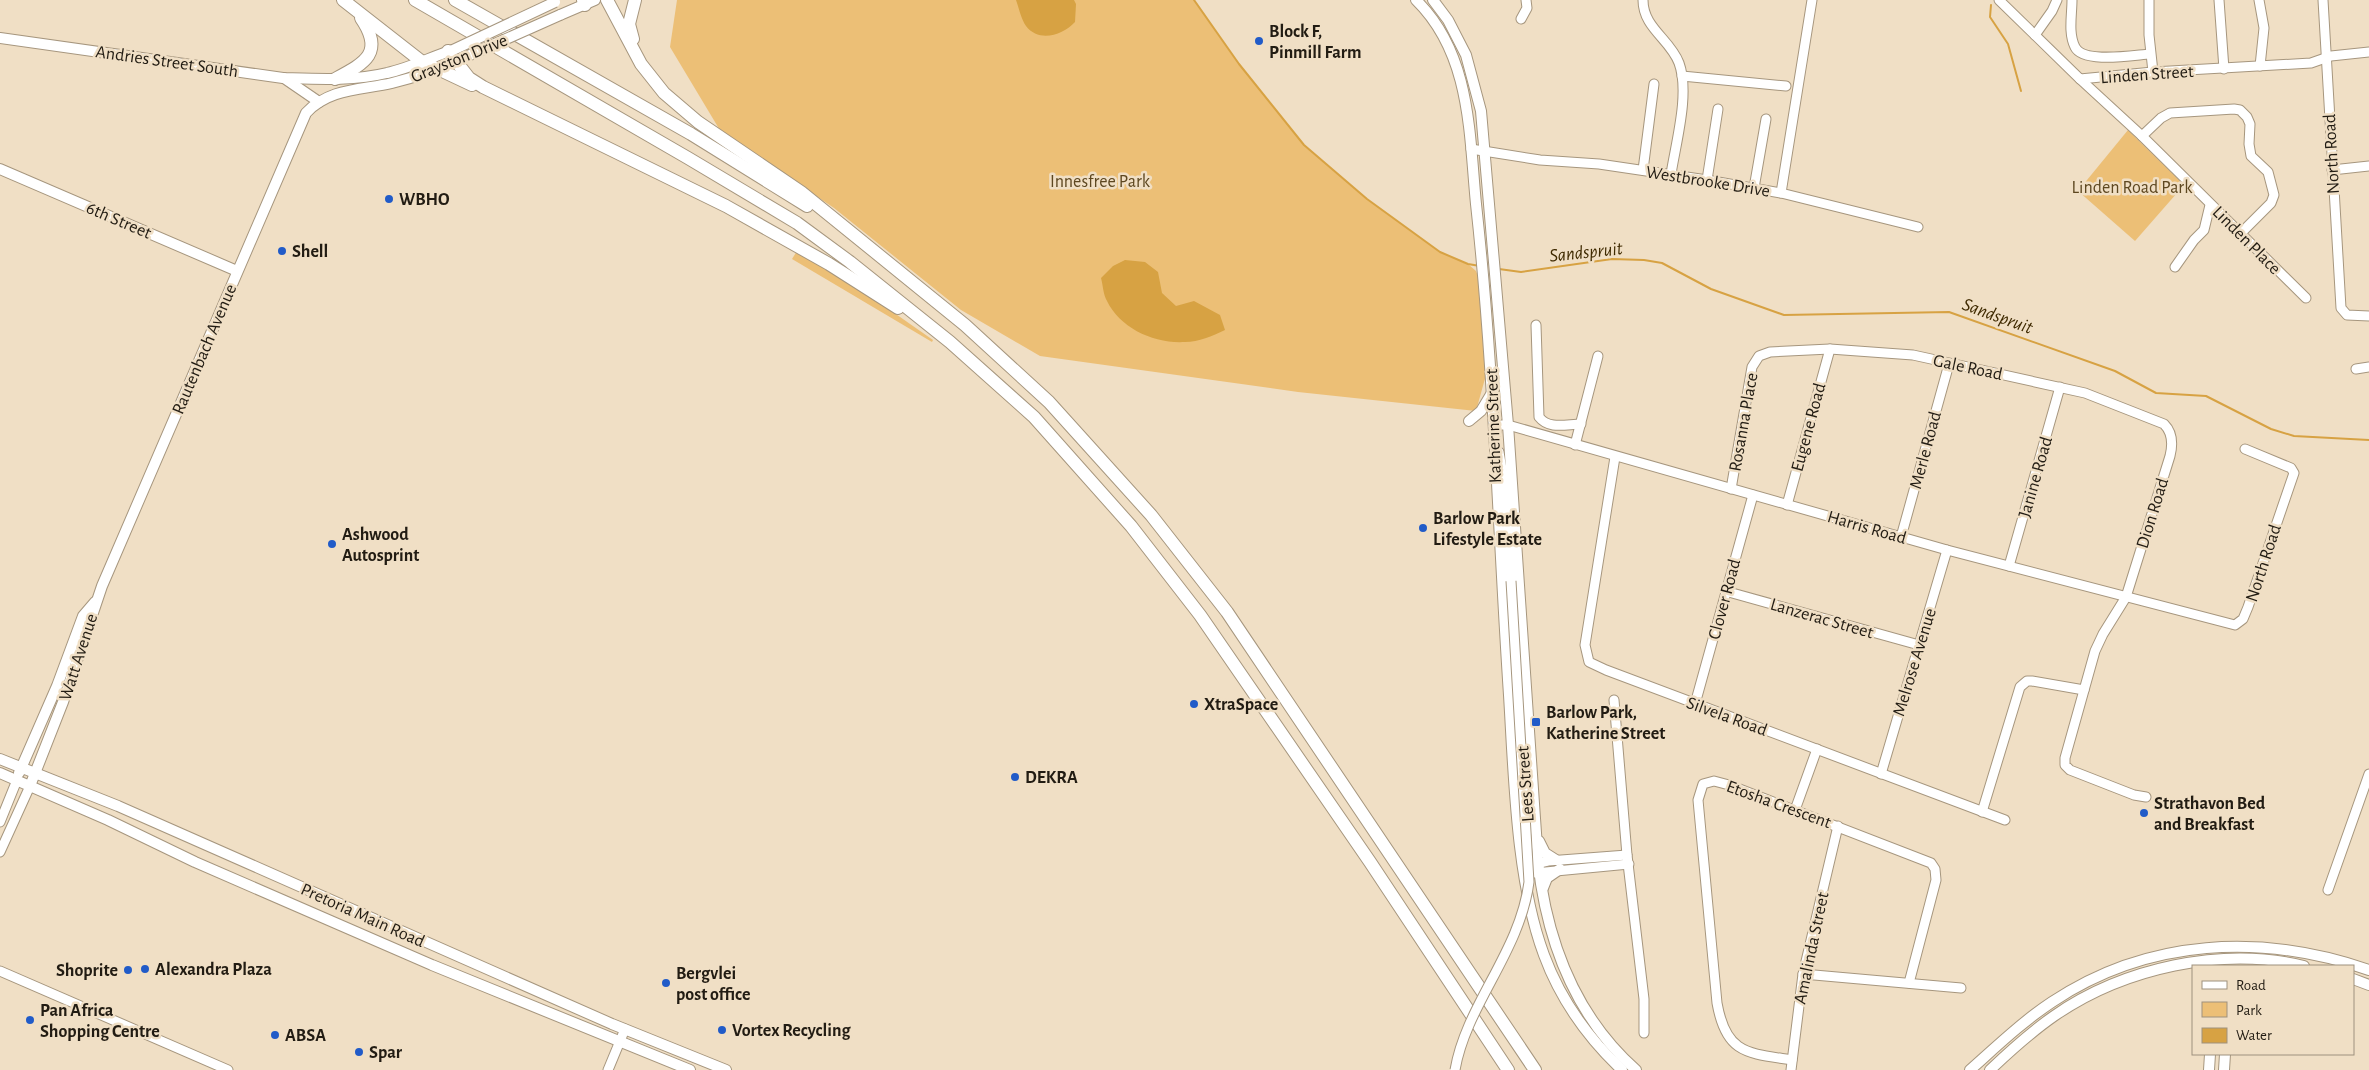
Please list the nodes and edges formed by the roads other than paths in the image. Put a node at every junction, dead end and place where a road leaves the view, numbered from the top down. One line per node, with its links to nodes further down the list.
1 (343, 0): 20 (highway)
2 (415, 0): 65 (highway)
3 (455, 0): 57 (highway)
4 (607, 0): 39 (highway)
5 (635, 0): 39 (highway)
6 (1416, 0): 45 (main road, Katherine Street)
7 (1433, 0): 46 (main road, Katherine Street)
8 (1526, 0): 21 (street)
9 (1643, 0): 33 (street)
10 (1812, 0): 54 (street, Westbrooke Drive)
11 (1999, 0): 22 (street, Linden Street)
12 (2057, 0): 22 (street)
13 (2072, 0): 25 (street)
14 (2149, 0): 25 (street)
15 (2219, 0): 30 (street)
16 (2259, 0): 29 (street)
17 (2324, 0): 27 (street, North Road)
18 (558, 1): 26 (main road, Grayston Drive, bridge)
19 (587, 2): 26 (main road, Grayston Drive, bridge)
20 (354, 8): 28 (highway); 35 (highway)
21 (1521, 19)
22 (2035, 35): 36 (street, Linden Street)
23 (0, 38): 34 (main road, Andries Street South)
24 (2369, 52): 27 (street, Linden Street)
25 (2150, 54): 32 (street)
26 (454, 56): 28 (main road, Grayston Drive); 31 (main road, Grayston Drive); 43 (highway)
27 (2326, 58): 29 (street, Linden Street); 50 (street, North Road)
28 (421, 62): 31 (highway); 35 (main road, Grayston Drive)
29 (2260, 66): 30 (street, Linden Street)
30 (2224, 69): 32 (street, Linden Street)
31 (437, 70): 40 (main road, Grayston Drive); 43 (highway)
32 (2153, 72): 36 (street, Linden Street)
33 (1682, 76): 38 (street); 51 (street)
34 (283, 78): 35 (main road, Andries Street South); 40 (main road)
35 (335, 79)
36 (2080, 79): 44 (street, Linden Place)
37 (1654, 84): 49 (street)
38 (1786, 86)
39 (664, 93): 57 (highway)
40 (319, 102): 60 (main road, Rautenbach Avenue)
41 (1718, 108): 52 (street)
42 (1766, 119): 53 (street)
43 (556, 123): 65 (highway)
44 (2142, 136): 55 (street, Linden Place); 58 (street)
45 (1471, 148): 46 (street, Westbrooke Drive); 61 (main road, Katherine Street)
46 (1485, 150): 49 (street, Westbrooke Drive); 61 (main road, Katherine Street)
47 (2369, 166): 50 (street)
48 (0, 169): 60 (main road, 6th Street)
49 (1643, 170): 51 (street, Westbrooke Drive)
50 (2332, 170): 63 (street, North Road)
51 (1671, 174): 52 (street, Westbrooke Drive)
52 (1707, 180): 53 (street, Westbrooke Drive)
53 (1754, 188): 54 (street, Westbrooke Drive)
54 (1781, 193): 56 (street)
55 (2210, 205): 58 (street, Linden Place); 59 (street)
56 (1918, 227)
57 (845, 230): 149 (highway)
58 (2240, 234): 62 (street, Linden Place)
59 (2175, 267)
60 (237, 271): 90 (main road, Rautenbach Avenue)
61 (1490, 282): 73 (main road, Katherine Street); 77 (main road, Katherine Street)
62 (2306, 298)
63 (2369, 316)
64 (1536, 325): 75 (street)
65 (950, 342): 148 (highway)
66 (1830, 349): 68 (street, Gale Road); 69 (street, Gale Road); 84 (street, Eugene Road)
67 (1598, 356): 75 (street)
68 (1758, 356): 82 (street, Rosanna Place)
69 (1948, 364): 72 (street, Gale Road); 85 (street, Merle Road)
70 (2369, 367): 71 (street)
71 (2356, 369)
72 (2060, 387): 78 (street, Gale Road); 87 (street, Janine Road)
73 (1493, 391): 74 (main road); 76 (main road, Katherine Street)
74 (1469, 421)
75 (1581, 424): 79 (street)
76 (1495, 425): 77 (street, Harris Road); 118 (main road, Katherine Street); 147 (street, Lees Street, bridge)
77 (1508, 425): 79 (street, Harris Road); 113 (main road, Katherine Street)
78 (2168, 429): 89 (street, Dion Road)
79 (1576, 445): 81 (street, Harris Road)
80 (2245, 450): 91 (street, North Road)
81 (1615, 457): 82 (street, Harris Road); 97 (street, Silvela Road)
82 (1731, 489): 83 (street, Harris Road)
83 (1753, 495): 84 (street, Harris Road); 88 (street, Clover Road)
84 (1787, 505): 85 (street, Harris Road)
85 (1901, 537): 86 (street, Harris Road)
86 (1947, 550): 87 (street, Harris Road); 92 (street, Melrose Avenue)
87 (2009, 566): 89 (street, Harris Road)
88 (1726, 591): 92 (street, Lanzerac Street); 97 (street, Clover Road)
89 (2126, 597): 91 (street, Harris Road); 95 (street, Dion Road)
90 (96, 602): 93 (main road, Watt Avenue); 94 (main road, Watt Avenue)
91 (2239, 623)
92 (1919, 645): 103 (street, Melrose Avenue)
93 (60, 676): 94 (main road); 100 (main road, Watt Avenue)
94 (71, 680): 102 (main road, Watt Avenue)
95 (2084, 690): 107 (street, Dion Road); 109 (street)
96 (1614, 700): 115 (street)
97 (1696, 704): 98 (street, Silvela Road)
98 (1817, 749): 103 (street, Silvela Road); 108 (street)
99 (0, 759): 100 (main road, Pretoria Main Road)
100 (21, 768): 102 (main road, Pretoria Main Road); 105 (main road, Watt Avenue)
101 (0, 773): 105 (main road, Pretoria Main Road)
102 (35, 773): 106 (main road, Watt Avenue); 137 (main road, Pretoria Main Road)
103 (1881, 774): 109 (street, Silvela Road)
104 (2369, 774): 119 (street)
105 (17, 780): 106 (main road, Pretoria Main Road); 111 (street, Watt Avenue)
106 (30, 786): 114 (street, Watt Avenue); 139 (main road, Pretoria Main Road)
107 (2146, 797)
108 (1795, 810): 112 (street, Etosha Crescent); 142 (street, Etosha Crescent)
109 (1982, 812): 110 (street, Silvela Road)
110 (2005, 820)
111 (0, 822)
112 (1838, 826): 132 (street, Amalinda Street); 134 (street, Etosha Crescent)
113 (1536, 828): 116 (main road); 117 (main road, Katherine Street)
114 (0, 852)
115 (1628, 860): 116 (street); 138 (street)
116 (1558, 865): 117 (street); 120 (main road)
117 (1539, 867): 118 (street); 120 (main road, Katherine Street)
118 (1524, 872): 150 (main road, Katherine Street)
119 (2328, 890)
120 (1543, 892): 151 (main road, Katherine Street)
121 (2232, 945): 122 (main road); 125 (main road); 129 (main road)
122 (2218, 946): 124 (main road); 153 (main road)
123 (2265, 961): 125 (main road); 126 (main road); 127 (main road)
124 (2216, 963): 125 (main road); 128 (main road)
125 (2232, 963)
126 (2256, 965)
127 (2296, 965)
128 (2177, 966): 131 (main road); 154 (main road)
129 (2368, 969)
130 (0, 971): 143 (street)
131 (2192, 972)
132 (1803, 974): 134 (street); 142 (street, Amalinda Street)
133 (2354, 979): 135 (main road)
134 (1909, 983): 136 (street)
135 (2369, 985)
136 (1961, 988)
137 (625, 1029): 139 (street); 146 (main road, Pretoria Main Road)
138 (1644, 1033)
139 (620, 1041): 144 (street); 145 (main road, Pretoria Main Road)
140 (2210, 1055): 155 (main road)
141 (2225, 1055): 156 (main road)
142 (1792, 1060): 152 (street, Amalinda Street)
143 (228, 1070)
144 (608, 1070)
145 (690, 1070)
146 (726, 1070)
147 (1455, 1070)
148 (1508, 1070)
149 (1535, 1070)
150 (1622, 1070)
151 (1636, 1070)
152 (1791, 1070)
153 (1970, 1070)
154 (1990, 1070)
155 (2209, 1070)
156 (2224, 1070)

